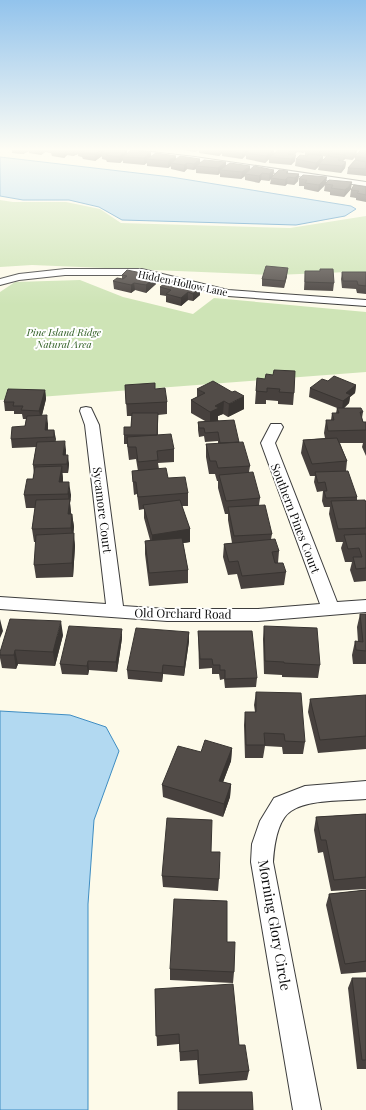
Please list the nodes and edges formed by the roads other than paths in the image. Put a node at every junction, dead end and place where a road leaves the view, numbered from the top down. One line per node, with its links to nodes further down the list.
1 (0, 282): 2 (street, Hidden Hollow Lane)
2 (366, 303)
3 (86, 411): 8 (street, Sycamore Court)
4 (276, 427): 7 (street, Southern Pines Court)
5 (0, 603): 8 (street, Old Orchard Road)
6 (366, 606): 7 (street, Old Orchard Road)
7 (331, 609): 8 (street, Old Orchard Road)
8 (115, 611)
9 (366, 790): 10 (street, Morning Glory Circle)
10 (307, 1110)

